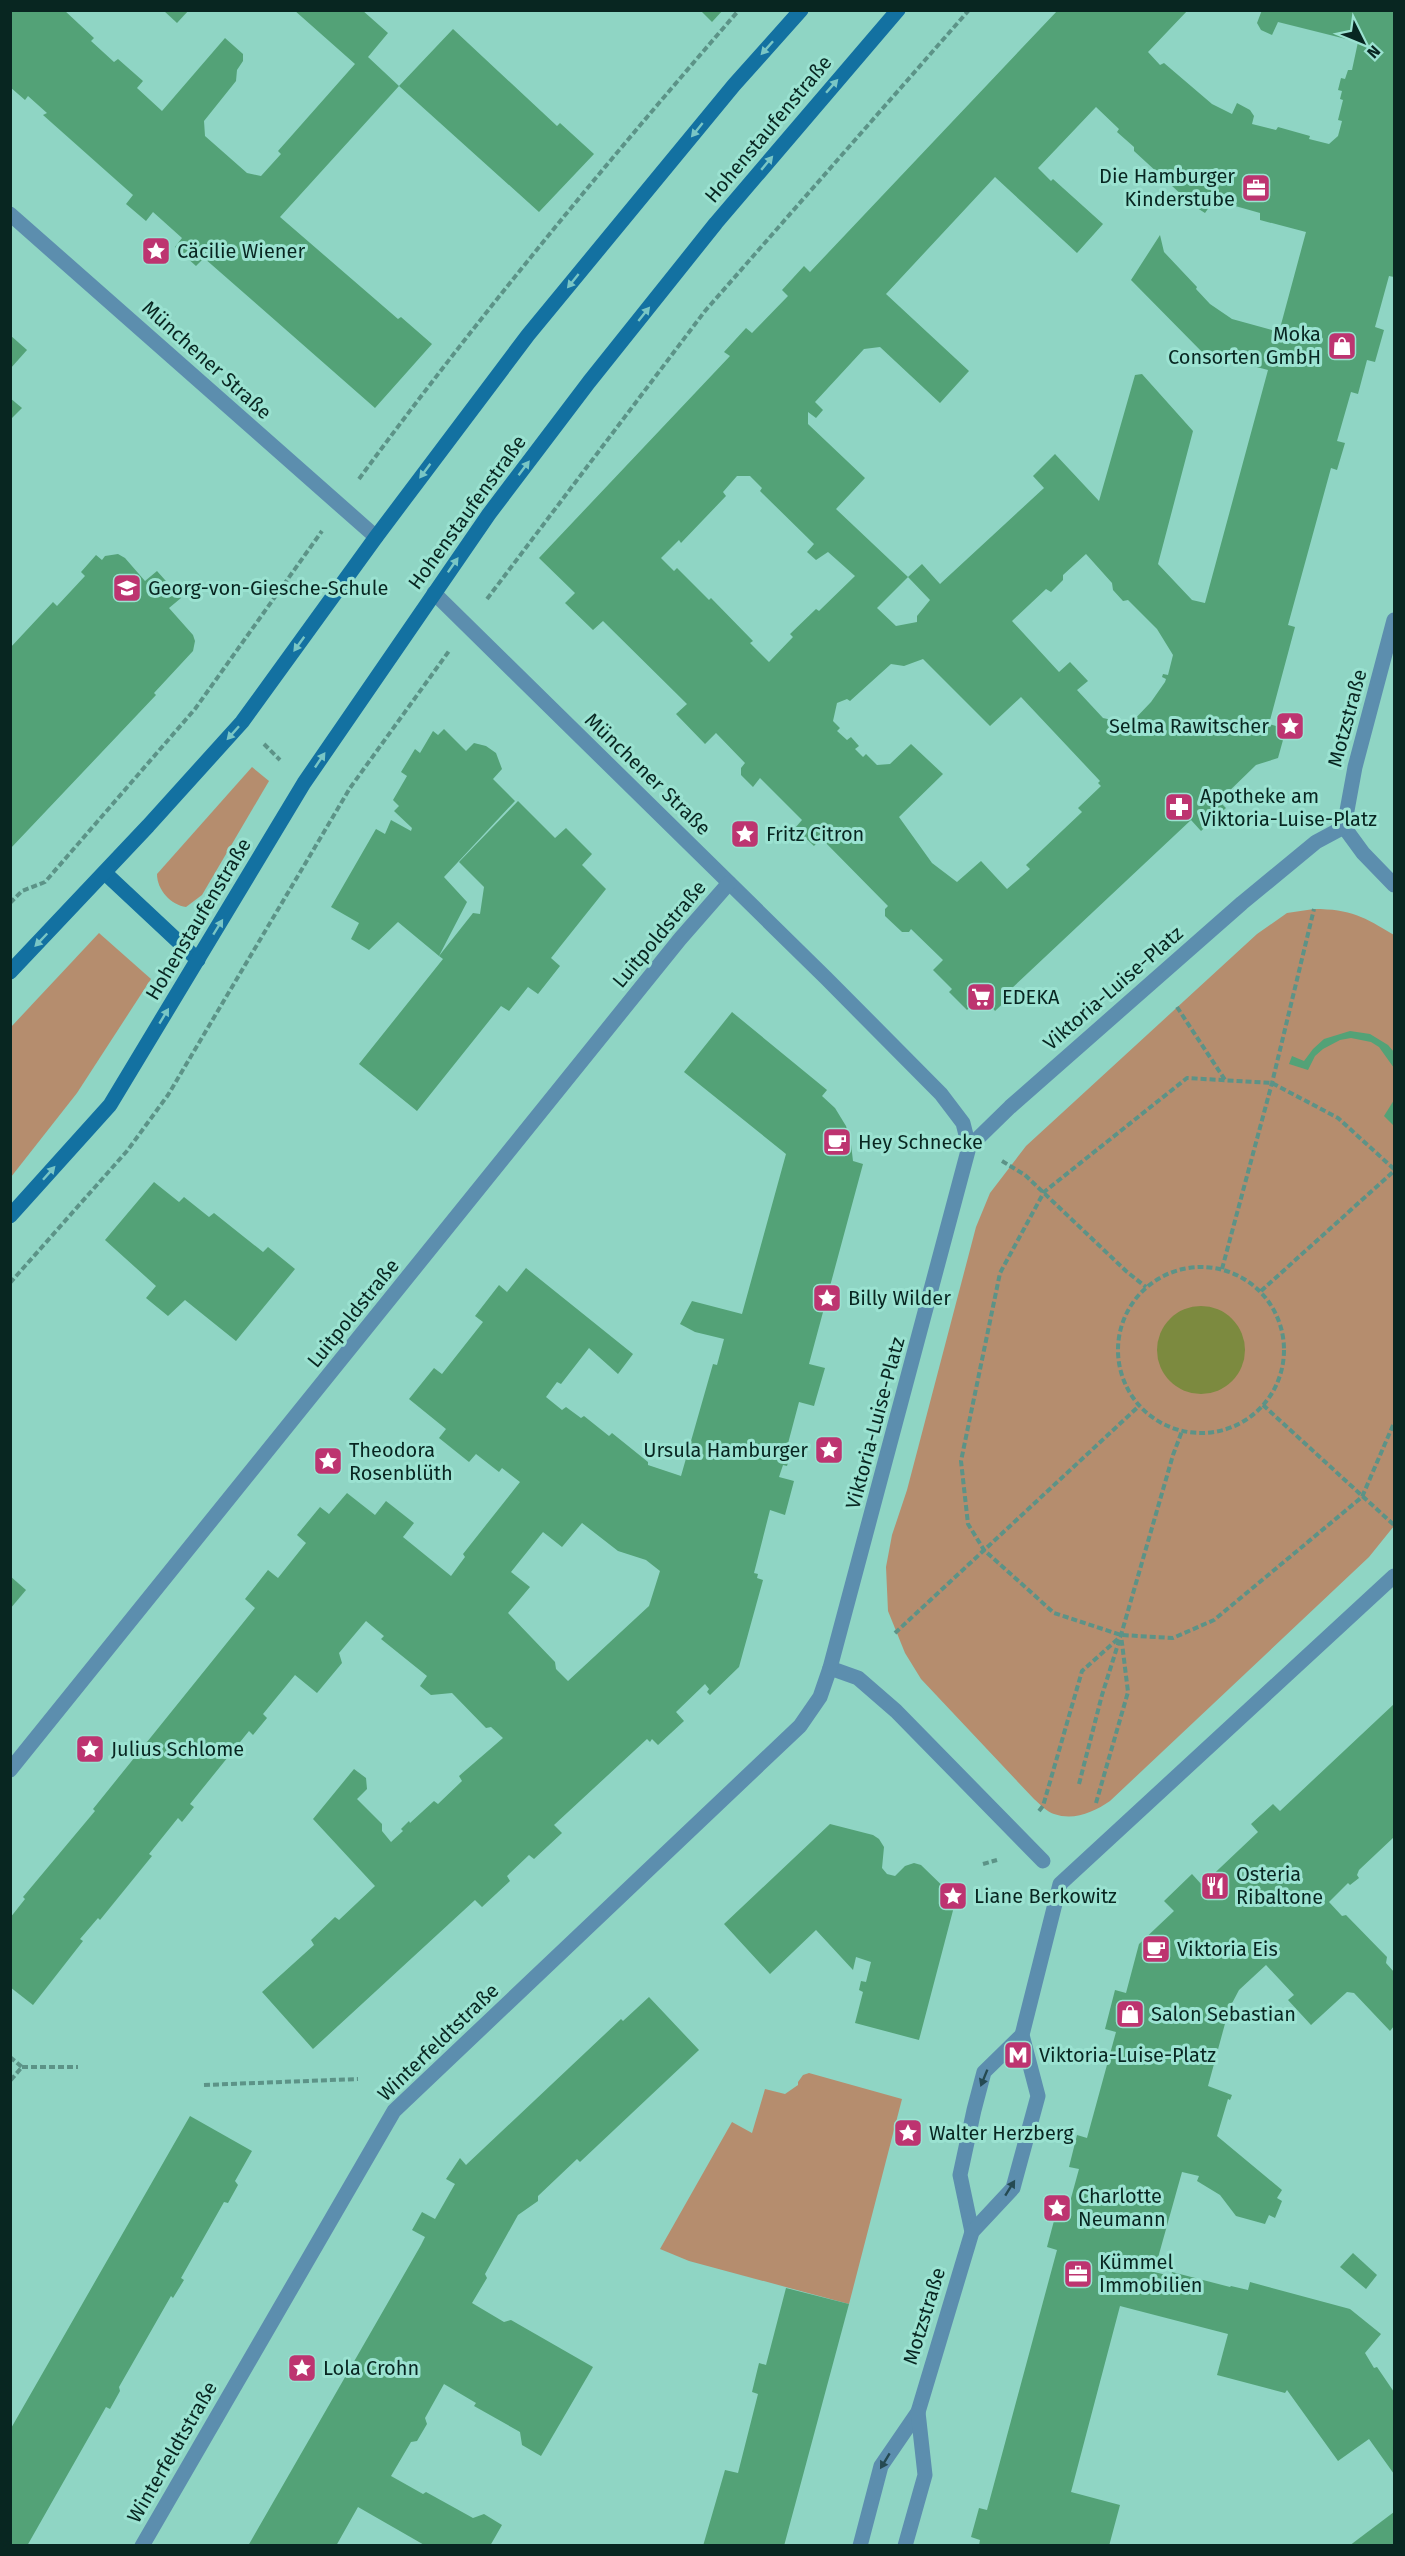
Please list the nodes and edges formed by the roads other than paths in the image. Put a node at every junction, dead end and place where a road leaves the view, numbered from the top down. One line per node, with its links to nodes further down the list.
1 (801, 10): 4 (main road, one-way to 4)
2 (898, 10): 5 (main road, Hohenstaufenstraße, one-way to 2)
3 (10, 214): 4 (street, Münchener Straße)
4 (376, 537): 8 (main road, one-way to 8)
5 (434, 593): 9 (street, Münchener Straße); 11 (main road, Hohenstaufenstraße, one-way to 5)
6 (1395, 620): 7 (street, Motzstraße)
7 (1344, 827): 10 (street); 13 (street, Viktoria-Luise-Platz)
8 (105, 873): 11 (main road); 12 (main road, one-way to 12)
9 (729, 883): 13 (street, Münchener Straße); 17 (street, Luitpoldstraße)
10 (1395, 885)
11 (198, 960): 14 (main road, Hohenstaufenstraße, one-way to 11)
12 (10, 972)
13 (969, 1147): 16 (street, Viktoria-Luise-Platz)
14 (10, 1216)
15 (1395, 1576): 19 (street)
16 (830, 1668): 18 (street); 22 (street, Winterfeldtstraße)
17 (10, 1770)
18 (1042, 1861)
19 (1022, 2035): 20 (street, Motzstraße, one-way to 20); 20 (street, Motzstraße, one-way to 19)
20 (972, 2232): 21 (street, Motzstraße)
21 (918, 2412): 23 (street, Motzstraße, one-way to 23); 24 (street, Motzstraße)
22 (142, 2546)
23 (860, 2546)
24 (905, 2546)

